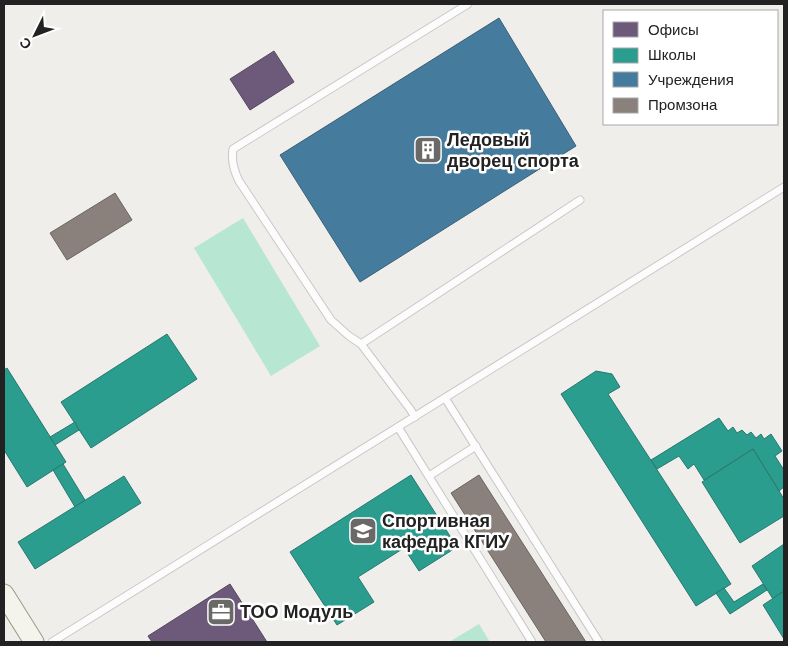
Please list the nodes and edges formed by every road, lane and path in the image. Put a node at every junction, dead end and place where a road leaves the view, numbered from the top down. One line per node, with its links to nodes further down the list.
1 (468, 4): 4 (lane)
2 (784, 187): 5 (lane)
3 (580, 200): 4 (lane)
4 (361, 344): 6 (lane)
5 (445, 398): 6 (lane); 8 (lane)
6 (414, 417): 7 (lane)
7 (398, 427): 9 (lane); 12 (lane)
8 (476, 446): 9 (lane); 14 (lane)
9 (429, 476): 13 (lane)
10 (4, 594): 11 (street)
11 (34, 642)
12 (52, 642)
13 (532, 642)
14 (599, 642)

